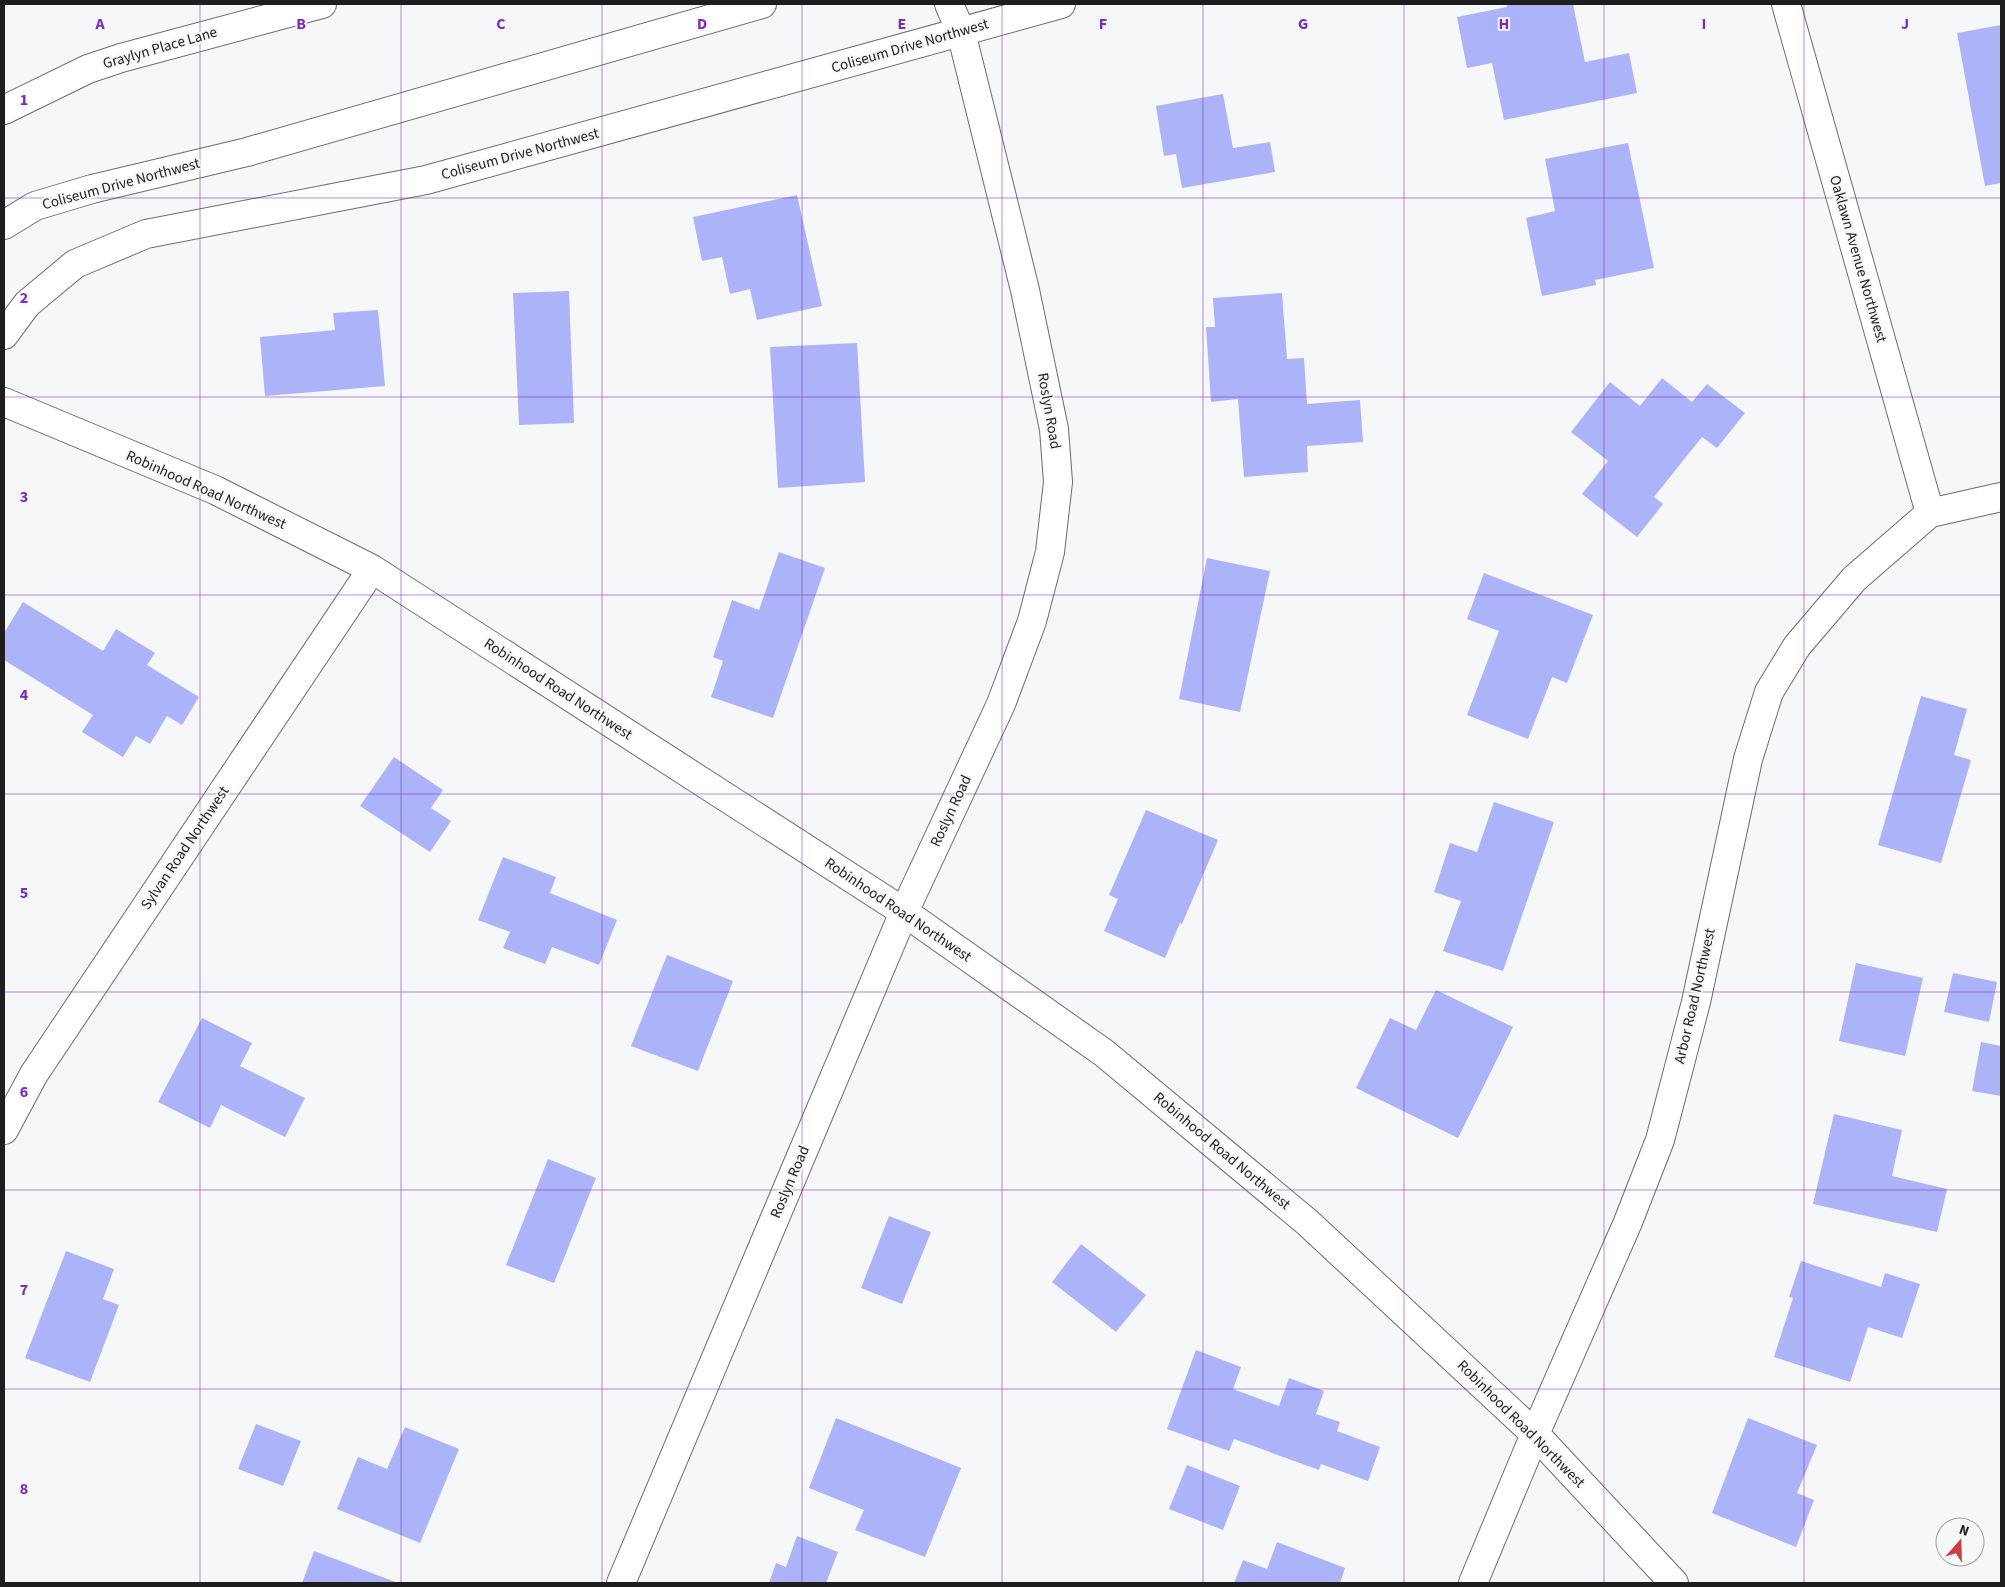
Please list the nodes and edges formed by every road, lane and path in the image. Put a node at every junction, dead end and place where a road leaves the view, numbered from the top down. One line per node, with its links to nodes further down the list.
1 (322, 4): 7 (street, Graylyn Place Lane)
2 (762, 4): 8 (street, Coliseum Drive Northwest)
3 (950, 4): 6 (street, Roslyn Road)
4 (1060, 4): 6 (street, Coliseum Drive Northwest)
5 (1786, 4): 12 (street, Oaklawn Avenue Northwest)
6 (962, 32): 9 (street, Coliseum Drive Northwest); 14 (street, Roslyn Road)
7 (4, 110)
8 (4, 225)
9 (4, 335)
10 (4, 402): 13 (street, Robinhood Road Northwest)
11 (2001, 496): 12 (street, Arbor Road Northwest)
12 (1930, 514): 16 (street, Arbor Road Northwest)
13 (372, 569): 14 (street, Robinhood Road Northwest); 15 (street, Sylvan Road Northwest)
14 (904, 912): 16 (street, Robinhood Road Northwest); 17 (street, Roslyn Road)
15 (4, 1130)
16 (1535, 1434): 18 (street, Arbor Road Northwest); 19 (street, Robinhood Road Northwest)
17 (621, 1583)
18 (1473, 1583)
19 (1674, 1583)

